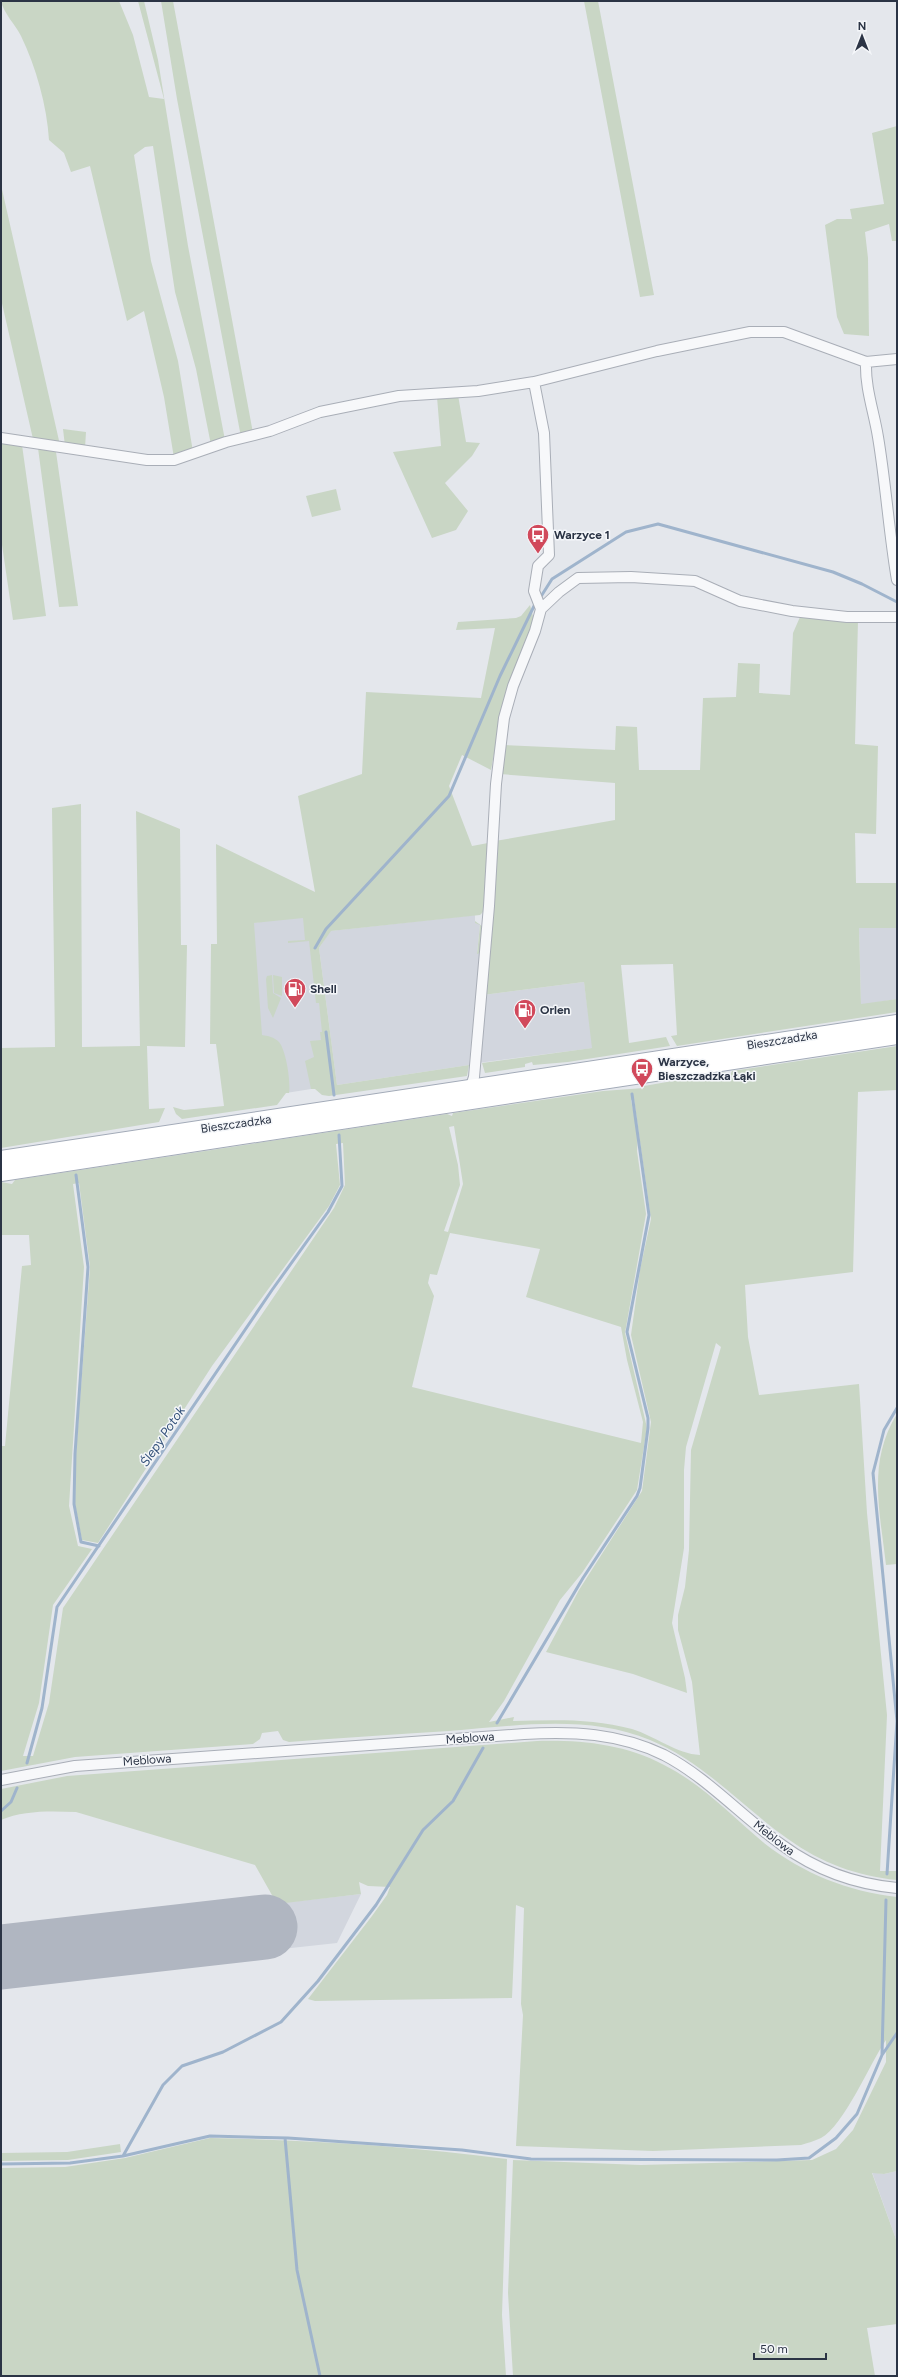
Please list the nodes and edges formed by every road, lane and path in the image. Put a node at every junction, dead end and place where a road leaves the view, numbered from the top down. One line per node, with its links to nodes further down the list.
1 (897, 359): 2 (street)
2 (866, 362): 3 (street); 5 (street)
3 (534, 382): 4 (street); 6 (street)
4 (1, 438)
5 (897, 580)
6 (541, 608): 7 (street); 10 (street)
7 (897, 618)
8 (897, 1023): 10 (main road, Bieszczadzka)
9 (897, 1036): 11 (main road, Bieszczadzka)
10 (474, 1085): 11 (street, Bieszczadzka); 12 (street, Bieszczadzka); 13 (main road, Bieszczadzka)
11 (502, 1098): 12 (main road, Bieszczadzka)
12 (450, 1105): 14 (main road, Bieszczadzka)
13 (1, 1159)
14 (1, 1173)
15 (1, 1780): 16 (street, Meblowa)
16 (897, 1888)

